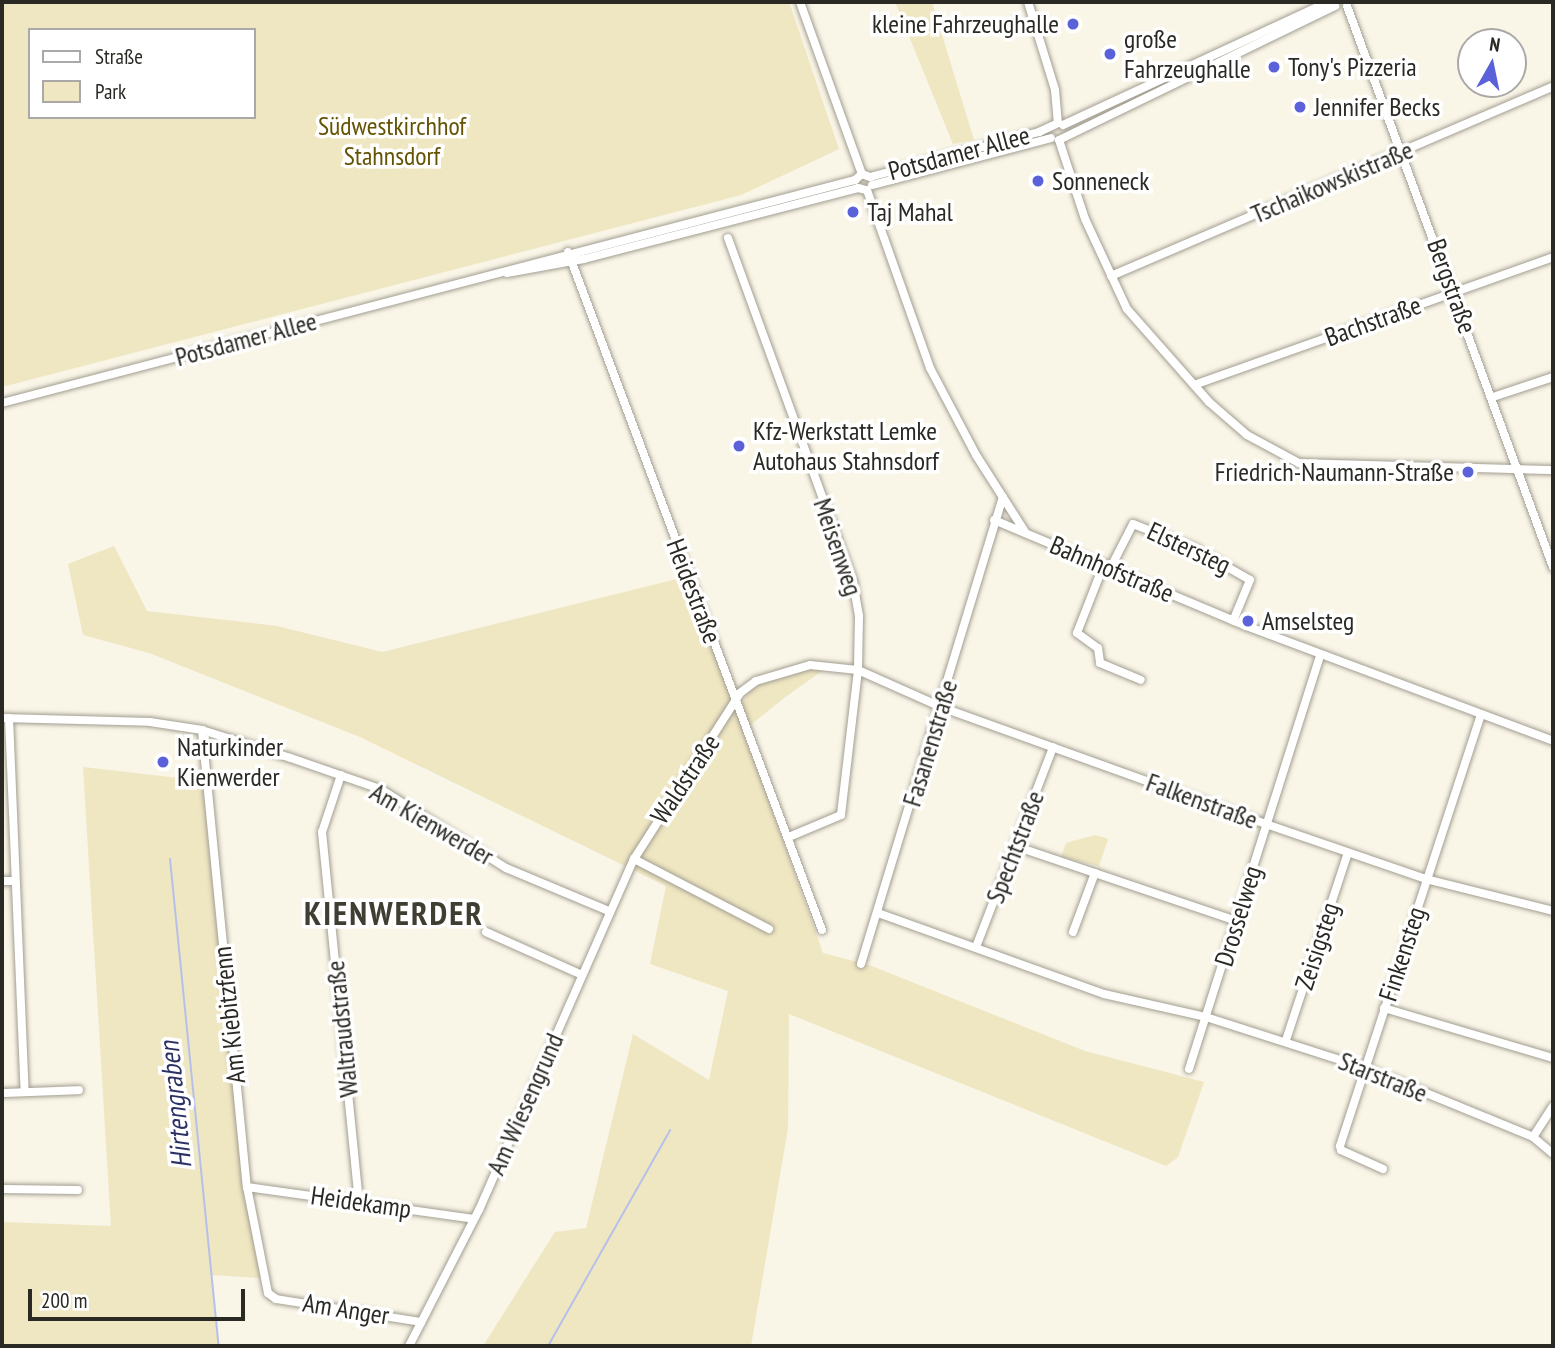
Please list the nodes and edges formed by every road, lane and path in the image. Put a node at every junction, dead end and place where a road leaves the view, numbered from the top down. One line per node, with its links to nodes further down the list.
1 (800, 2): 9 (street, Bahnhofstraße)
2 (1028, 2): 6 (street)
3 (1332, 3): 4 (street); 6 (street, Potsdamer Allee)
4 (1348, 4): 8 (street, Bergstraße)
5 (1553, 87): 8 (street, Tschaikowskistraße)
6 (1063, 127): 7 (street); 7 (street)
7 (1053, 136): 9 (street, Potsdamer Allee); 15 (street)
8 (1402, 152): 15 (street, Tschaikowskistraße); 16 (street, Bergstraße)
9 (864, 182): 11 (street, Potsdamer Allee); 13 (street, Potsdamer Allee); 23 (street, Bahnhofstraße)
10 (728, 239): 30 (street, Meisenweg)
11 (568, 252): 13 (street, Heidestraße); 14 (street, Potsdamer Allee)
12 (1553, 257): 16 (street, Bachstraße)
13 (571, 261): 14 (street, Potsdamer Allee); 32 (street, Heidestraße)
14 (491, 275): 20 (street, Potsdamer Allee)
15 (1111, 276): 18 (street)
16 (1454, 292): 18 (street, Bachstraße); 19 (street, Bergstraße)
17 (1553, 377): 19 (street)
18 (1194, 384): 21 (street)
19 (1493, 397): 21 (street, Bergstraße)
20 (2, 403)
21 (1520, 468): 22 (street); 27 (street, Bergstraße)
22 (1553, 470)
23 (1003, 497): 24 (street, Fasanenstraße); 25 (street, Bahnhofstraße)
24 (994, 520): 25 (street); 33 (street, Fasanenstraße)
25 (1025, 532): 26 (street, Bahnhofstraße)
26 (1107, 566): 28 (street, Bahnhofstraße); 28 (street, Elstersteg); 31 (street)
27 (1553, 567)
28 (1233, 621): 29 (street, Bahnhofstraße)
29 (1320, 654): 34 (street, Bahnhofstraße); 40 (street, Drosselweg)
30 (858, 670): 32 (street, Waldstraße); 33 (street, Falkenstraße); 41 (street, Meisenweg)
31 (1141, 680)
32 (736, 700): 41 (street, Heidestraße); 44 (street, Waldstraße)
33 (941, 707): 38 (street, Falkenstraße); 50 (street, Fasanenstraße)
34 (1481, 715): 37 (street, Bahnhofstraße); 46 (street, Finkensteg)
35 (5, 718): 36 (street, Am Kienwerder); 47 (street)
36 (202, 730): 39 (street, Am Kienwerder); 72 (street, Am Kiebitzfenn)
37 (1553, 741)
38 (1053, 747): 40 (street, Falkenstraße); 42 (street, Spechtstraße)
39 (341, 775): 48 (street, Am Kienwerder); 75 (street, Waltraudstraße)
40 (1266, 824): 43 (street, Falkenstraße); 51 (street, Drosselweg)
41 (789, 836): 53 (street, Heidestraße)
42 (1014, 846): 45 (street); 56 (street, Spechtstraße)
43 (1348, 853): 46 (street, Falkenstraße); 61 (street, Zeisigsteg)
44 (634, 859): 48 (street, Am Wiesengrund); 52 (street)
45 (1095, 873): 51 (street); 55 (street)
46 (1426, 879): 49 (street, Falkenstraße); 59 (street, Finkensteg)
47 (9, 881): 66 (street)
48 (609, 911): 58 (street, Am Wiesengrund)
49 (1553, 911)
50 (878, 913): 56 (street, Starstraße); 57 (street, Fasanenstraße)
51 (1236, 921): 60 (street, Drosselweg)
52 (769, 929)
53 (822, 930)
54 (486, 932): 58 (street)
55 (1073, 932)
56 (976, 947): 60 (street, Starstraße)
57 (861, 964)
58 (582, 975): 76 (street, Am Wiesengrund)
59 (1384, 1008): 62 (street); 63 (street, Finkensteg)
60 (1206, 1017): 61 (street, Starstraße); 64 (street)
61 (1286, 1040): 63 (street, Starstraße)
62 (1553, 1058)
63 (1365, 1068): 69 (street, Starstraße); 71 (street, Finkensteg)
64 (1189, 1069)
65 (79, 1090): 66 (street)
66 (25, 1092): 67 (street)
67 (2, 1093)
68 (1553, 1106): 69 (street)
69 (1533, 1137): 70 (street, Starstraße)
70 (1553, 1154)
71 (1383, 1168)
72 (247, 1187): 75 (street, Heidekamp); 77 (street, Am Kiebitzfenn)
73 (2, 1189): 74 (street)
74 (78, 1190)
75 (359, 1203): 76 (street, Heidekamp)
76 (474, 1219): 78 (street, Am Wiesengrund)
77 (271, 1297): 78 (street, Am Anger)
78 (421, 1322): 79 (street, Am Wiesengrund)
79 (410, 1346)

